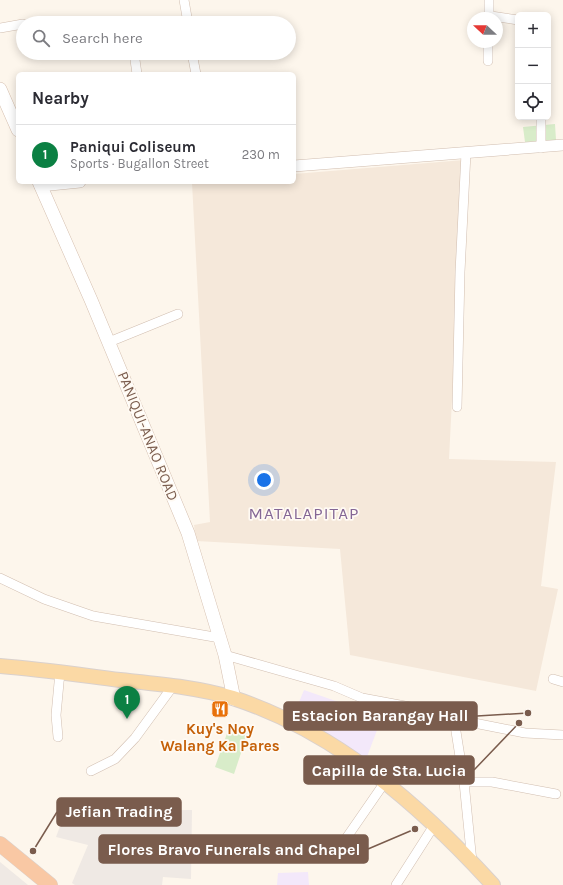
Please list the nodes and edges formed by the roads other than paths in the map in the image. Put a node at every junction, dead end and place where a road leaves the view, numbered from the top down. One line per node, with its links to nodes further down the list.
1 (184, 0): 4 (street)
2 (489, 0): 3 (street)
3 (489, 12)
4 (187, 16)
5 (503, 18): 6 (street)
6 (515, 20)
7 (16, 25): 8 (street)
8 (0, 28)
9 (488, 48): 12 (street)
10 (135, 60): 13 (street)
11 (193, 60): 14 (street)
12 (488, 61)
13 (137, 72)
14 (196, 72)
15 (0, 89): 17 (main road)
16 (541, 120): 19 (street)
17 (16, 125)
18 (563, 145): 19 (street)
19 (542, 148): 20 (street)
20 (466, 154): 21 (street); 25 (street)
21 (296, 166)
22 (40, 184): 24 (main road, PANIQUI-ANAO ROAD)
23 (178, 314): 24 (street)
24 (109, 342): 27 (main road, PANIQUI-ANAO ROAD)
25 (457, 407)
26 (0, 578): 27 (street)
27 (220, 638): 28 (main road, PANIQUI-ANAO ROAD)
28 (225, 655): 34 (main road, PANIQUI-ANAO ROAD); 35 (street)
29 (0, 666): 30 (main road)
30 (60, 672): 33 (main road); 37 (street)
31 (553, 679): 32 (street)
32 (563, 682)
33 (173, 686): 34 (main road); 38 (street)
34 (234, 699): 39 (main road)
35 (454, 718): 36 (street); 40 (street)
36 (563, 735)
37 (58, 737)
38 (91, 771)
39 (385, 782): 42 (main road); 43 (street)
40 (464, 782): 41 (street); 45 (street)
41 (556, 794)
42 (435, 824): 45 (main road); 47 (street)
43 (347, 837)
44 (0, 844): 46 (highway)
45 (472, 862): 48 (main road)
46 (50, 885)
47 (396, 885)
48 (493, 885)

